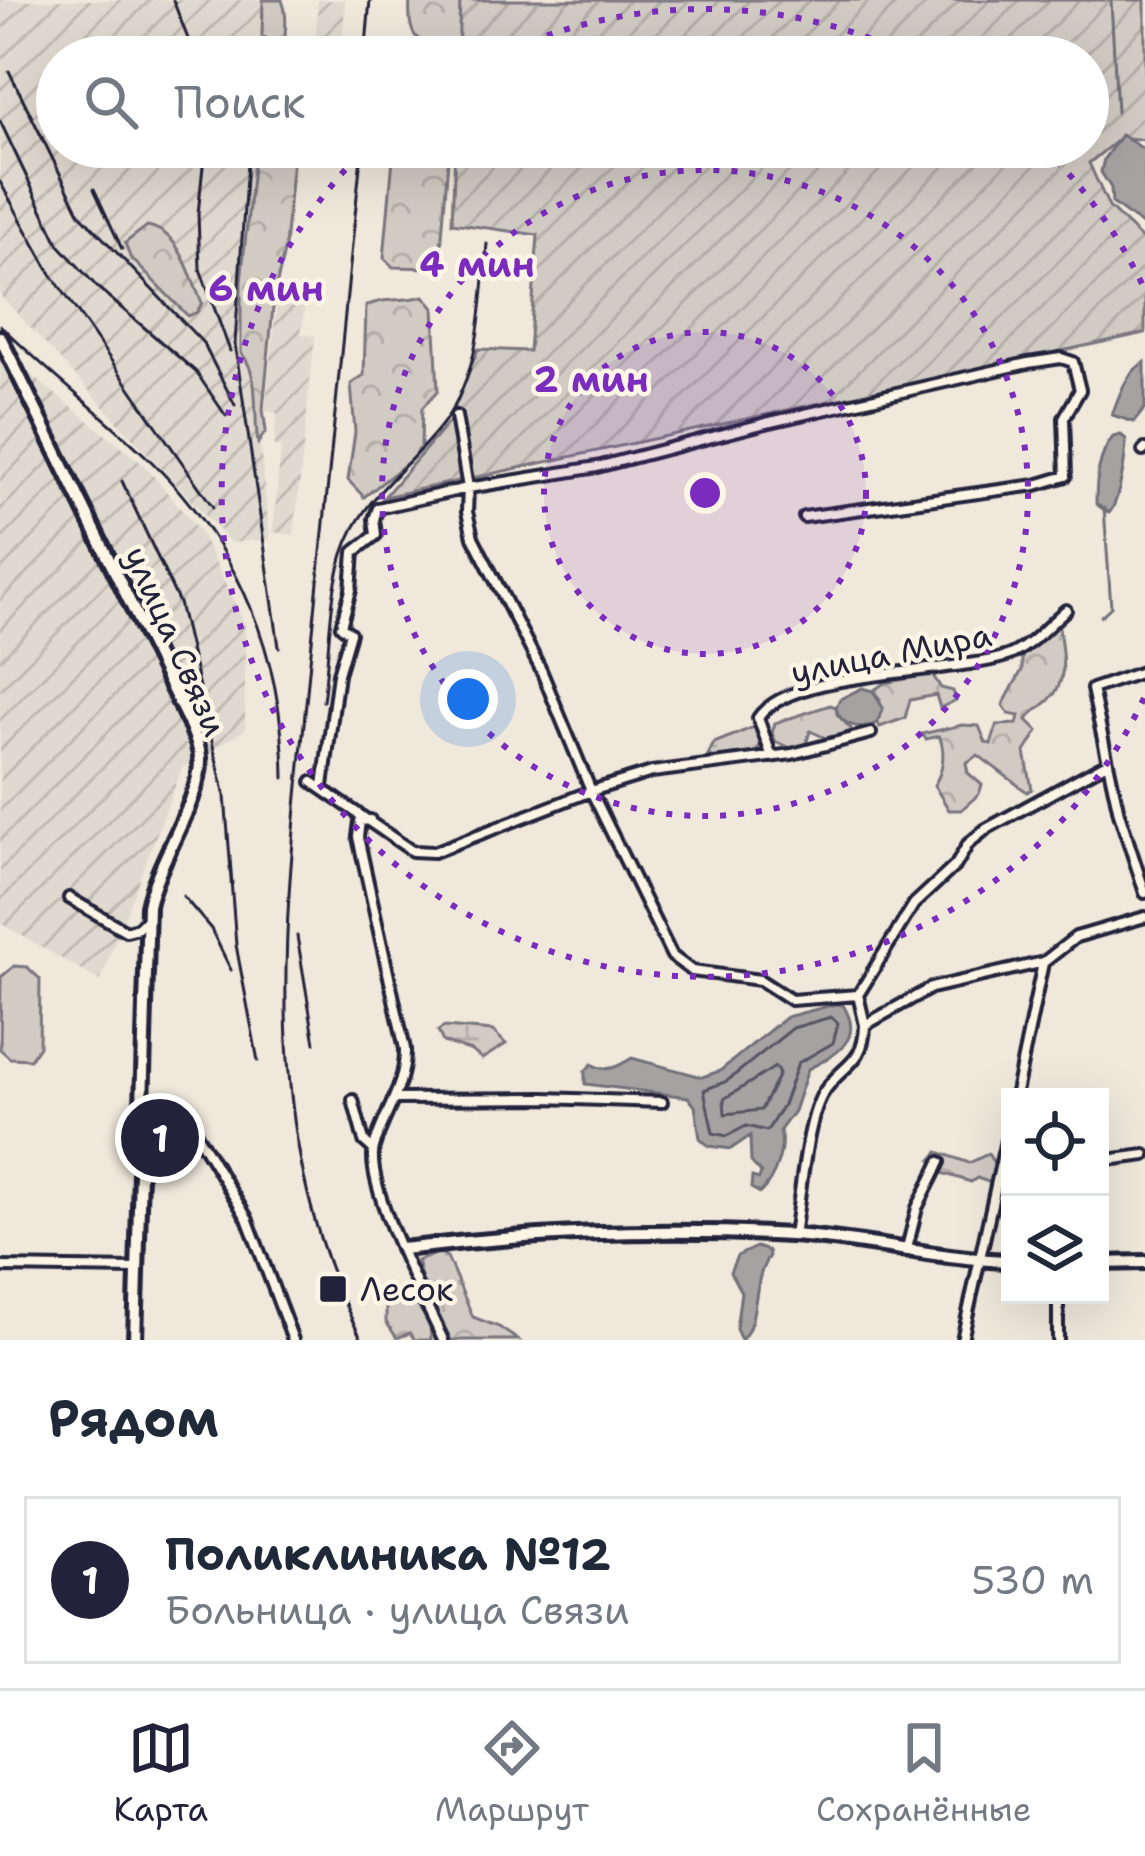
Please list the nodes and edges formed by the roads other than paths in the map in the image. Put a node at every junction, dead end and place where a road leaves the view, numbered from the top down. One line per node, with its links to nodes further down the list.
1 (0, 337): 17 (street, улица Связи)
2 (456, 416): 3 (street)
3 (469, 488): 4 (street); 11 (street); 12 (street)
4 (804, 517)
5 (1066, 610): 8 (street, улица Мира)
6 (1145, 671): 9 (street)
7 (871, 733): 8 (street)
8 (772, 757): 12 (street)
9 (1107, 763): 14 (street); 19 (street)
10 (312, 782): 11 (street)
11 (323, 786): 13 (street)
12 (591, 790): 13 (street); 19 (street)
13 (370, 820): 23 (street)
14 (1145, 893)
15 (69, 898): 17 (street)
16 (1145, 917): 18 (street)
17 (148, 918): 22 (street, улица Связи)
18 (1044, 962): 20 (street); 21 (street)
19 (858, 995): 20 (street)
20 (865, 1025): 31 (street)
21 (1017, 1088)
22 (142, 1096): 39 (street, улица Связи); 42 (street)
23 (394, 1099): 25 (street); 26 (street)
24 (352, 1100): 26 (street)
25 (662, 1102)
26 (373, 1150): 33 (street)
27 (1145, 1155): 28 (street)
28 (1109, 1160)
29 (940, 1162): 32 (street)
30 (1001, 1186): 34 (street)
31 (794, 1235): 32 (street); 33 (street)
32 (907, 1248): 34 (street)
33 (402, 1249): 43 (street)
34 (979, 1260): 35 (street); 44 (street)
35 (1001, 1261)
36 (1145, 1262): 37 (street)
37 (1109, 1263)
38 (0, 1267): 39 (street)
39 (138, 1269): 41 (street, улица Связи)
40 (1058, 1304): 45 (street)
41 (135, 1340)
42 (293, 1340)
43 (443, 1340)
44 (962, 1340)
45 (1058, 1340)

